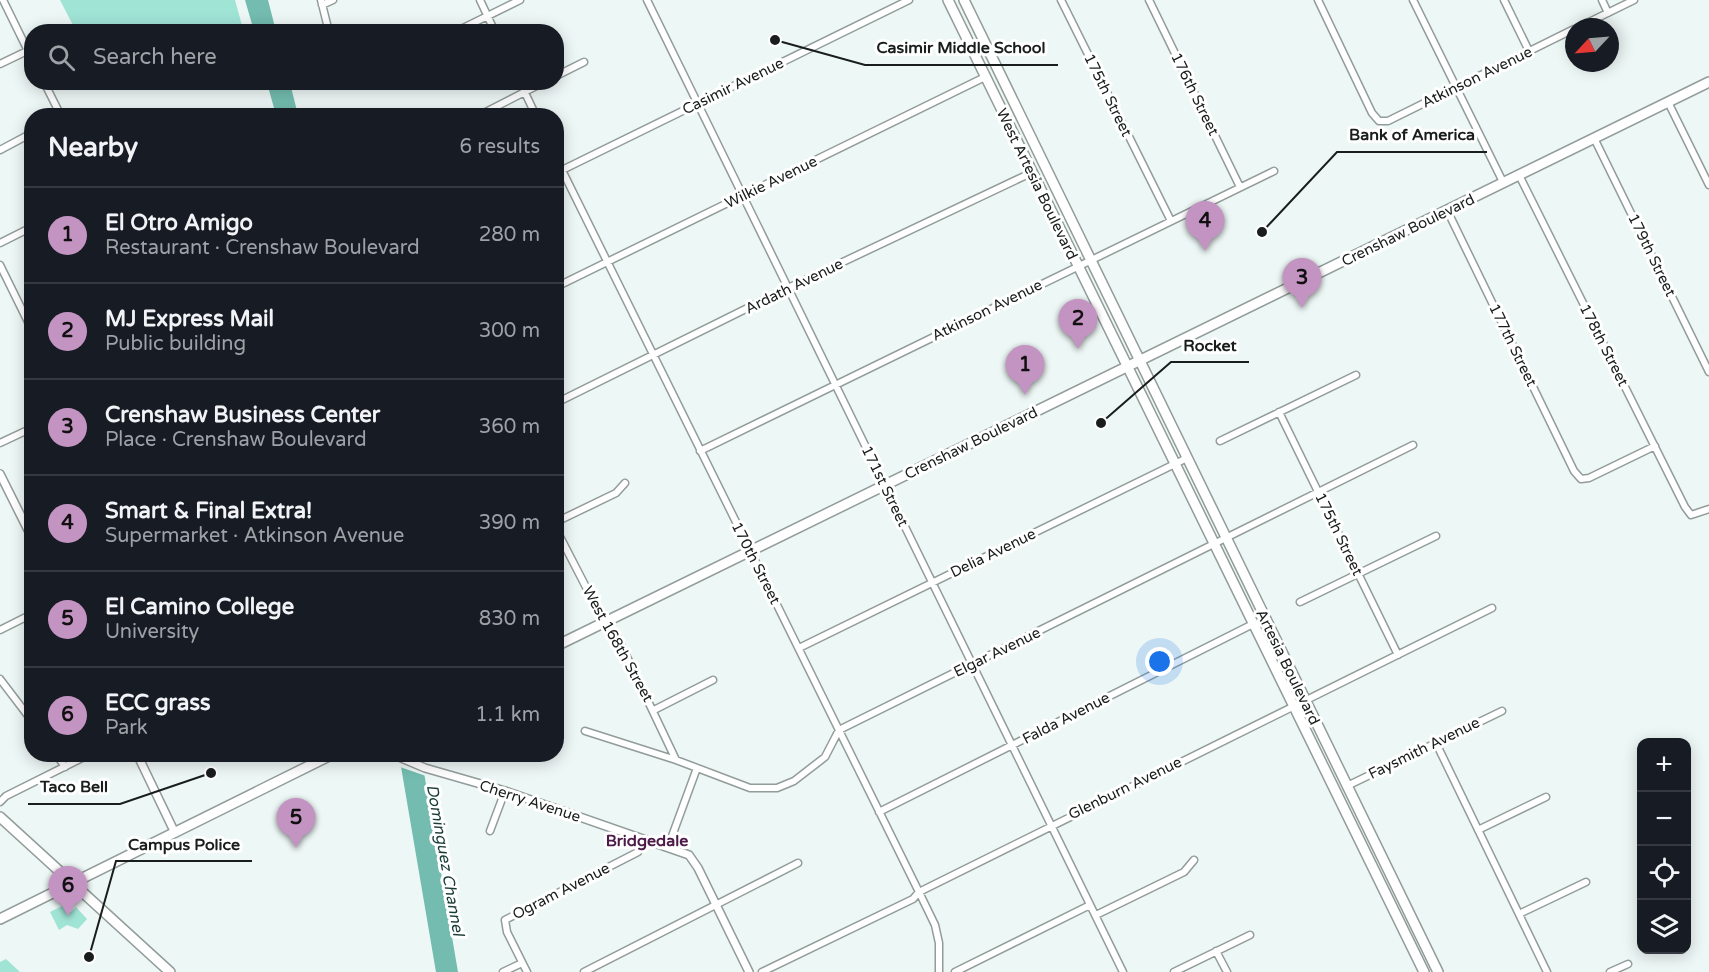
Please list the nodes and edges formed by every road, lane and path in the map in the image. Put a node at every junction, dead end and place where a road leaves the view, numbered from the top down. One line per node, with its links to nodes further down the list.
1 (3, 0): 24 (street)
2 (333, 0): 16 (street)
3 (480, 0): 18 (street)
4 (520, 0): 18 (street)
5 (647, 0): 37 (street, 171st Street)
6 (909, 0): 37 (street, Casimir Avenue)
7 (948, 0): 30 (main road, West Artesia Boulevard)
8 (964, 0): 57 (main road, West Artesia Boulevard)
9 (1061, 0): 54 (street, 175th Street)
10 (1149, 0): 51 (street, 176th Street)
11 (1317, 0): 32 (street, Atkinson Avenue)
12 (1413, 0): 32 (street)
13 (1504, 0): 25 (street)
14 (1602, 0): 17 (street)
15 (1634, 0): 17 (street)
16 (321, 3): 20 (street)
17 (1608, 13): 19 (street)
18 (487, 16): 21 (street); 22 (street)
19 (1598, 18)
20 (327, 24)
21 (471, 24)
22 (491, 24)
23 (1565, 33): 25 (street, Atkinson Avenue)
24 (24, 45)
25 (1529, 51): 32 (street, Atkinson Avenue)
26 (24, 52): 28 (street)
27 (584, 62): 29 (street)
28 (0, 64)
29 (564, 72)
30 (985, 77): 46 (main road, West Artesia Boulevard); 52 (street, Wilkie Avenue)
31 (1709, 82): 36 (main road, Crenshaw Boulevard)
32 (1457, 87): 49 (street)
33 (48, 90): 38 (street)
34 (529, 90): 35 (street)
35 (525, 92): 39 (street); 40 (street)
36 (1668, 102): 42 (main road, Crenshaw Boulevard); 50 (street)
37 (697, 104): 44 (street, Casimir Avenue); 52 (street, 171st Street)
38 (57, 108)
39 (494, 108)
40 (532, 108)
41 (24, 138): 43 (street)
42 (1594, 138): 47 (main road, Crenshaw Boulevard); 67 (street, 179th Street)
43 (0, 150)
44 (564, 169)
45 (1274, 171): 51 (street, Atkinson Avenue)
46 (1033, 172): 60 (main road, West Artesia Boulevard); 62 (street, Ardath Avenue)
47 (1519, 175): 49 (main road, Crenshaw Boulevard); 76 (street, 178th Street)
48 (564, 180): 58 (street, 170th Street)
49 (1503, 182): 53 (main road, Crenshaw Boulevard)
50 (1709, 184)
51 (1240, 187): 54 (street, Atkinson Avenue)
52 (744, 196): 58 (street, Wilkie Avenue); 62 (street, 171st Street)
53 (1447, 210): 65 (main road, Crenshaw Boulevard); 76 (street, 177th Street)
54 (1171, 221): 57 (street, Atkinson Avenue)
55 (24, 231): 56 (street)
56 (0, 243)
57 (1092, 260): 60 (street, Atkinson Avenue); 65 (main road, West Artesia Boulevard)
58 (607, 262): 61 (street, Wilkie Avenue); 64 (street, 170th Street)
59 (0, 265): 63 (street)
60 (1078, 267): 66 (main road, West Artesia Boulevard); 69 (street, Atkinson Avenue)
61 (564, 283)
62 (788, 288): 64 (street, Ardath Avenue); 69 (street, 171st Street)
63 (24, 315)
64 (654, 356): 70 (street, Ardath Avenue); 77 (street, 170th Street)
65 (1140, 360): 66 (main road, Crenshaw Boulevard); 78 (main road, Artesia Boulevard)
66 (1127, 367): 79 (main road, Artesia Boulevard); 82 (main road, Crenshaw Boulevard)
67 (1709, 372)
68 (1356, 375): 71 (street)
69 (836, 384): 77 (street, Atkinson Avenue); 82 (street, 171st Street)
70 (564, 399)
71 (1280, 412): 73 (street); 83 (street, 175th Street)
72 (24, 432): 74 (street)
73 (1220, 441)
74 (0, 443)
75 (1413, 445): 83 (street, Elgar Avenue)
76 (1655, 446): 84 (street, 178th Street)
77 (700, 451): 91 (street, 170th Street)
78 (1187, 458): 79 (street, Delia Avenue); 88 (main road, Artesia Boulevard)
79 (1175, 464): 90 (main road, Artesia Boulevard); 93 (street, Delia Avenue)
80 (0, 474): 85 (street)
81 (625, 483): 86 (street)
82 (884, 485): 91 (main road, Crenshaw Boulevard); 93 (street, 171st Street)
83 (1318, 492): 88 (street, Elgar Avenue); 92 (street, 175th Street)
84 (1709, 509)
85 (24, 517)
86 (564, 518)
87 (1436, 536): 92 (street)
88 (1226, 538): 90 (street, Elgar Avenue); 106 (main road, Artesia Boulevard)
89 (564, 544): 97 (street, West 168th Street)
90 (1214, 544): 98 (main road, Artesia Boulevard); 103 (street, Elgar Avenue)
91 (750, 551): 97 (main road, Crenshaw Boulevard); 101 (street, 170th Street)
92 (1359, 574): 94 (street); 102 (street, 175th Street)
93 (932, 583): 101 (street, Delia Avenue); 103 (street, 171st Street)
94 (1300, 602)
95 (1491, 608): 102 (street, Glenburn Avenue)
96 (24, 618): 99 (street)
97 (604, 622): 100 (main road, Crenshaw Boulevard); 109 (street, West 168th Street)
98 (1254, 624): 107 (main road, Artesia Boulevard); 114 (street, Falda Avenue)
99 (0, 630)
100 (564, 642)
101 (799, 648): 111 (street, 170th Street)
102 (1398, 655): 106 (street, Glenburn Avenue)
103 (972, 664): 111 (street, Elgar Avenue); 114 (street, 171st Street)
104 (0, 679): 108 (street)
105 (713, 680): 109 (street)
106 (1304, 699): 107 (street, Glenburn Avenue); 123 (main road, Artesia Boulevard)
107 (1294, 705): 129 (street, Glenburn Avenue); 160 (main road, Artesia Boulevard)
108 (24, 710)
109 (654, 710): 115 (street, West 168th Street)
110 (1502, 711): 113 (street, Faysmith Avenue)
111 (839, 730): 122 (street); 127 (street, 170th Street)
112 (585, 731): 115 (street)
113 (1436, 743): 123 (street, Faysmith Avenue); 130 (street)
114 (1012, 745): 127 (street, Falda Avenue); 129 (street, 171st Street)
115 (676, 760): 122 (street)
116 (62, 762): 121 (street)
117 (75, 762): 121 (street)
118 (141, 762): 132 (street)
119 (317, 762): 132 (main road)
120 (410, 762): 124 (street, Cherry Avenue)
121 (65, 767): 126 (street)
122 (697, 768): 134 (street)
123 (1347, 786): 161 (main road, Artesia Boulevard)
124 (505, 791): 131 (street); 133 (street, Cherry Avenue)
125 (1546, 797): 130 (street)
126 (0, 802)
127 (879, 812): 139 (street, 170th Street)
128 (0, 817): 138 (main road)
129 (1051, 825): 139 (street, Glenburn Avenue); 140 (street, 171st Street)
130 (1478, 830): 142 (street)
131 (490, 831)
132 (175, 833): 138 (main road)
133 (643, 839): 134 (street, Cherry Avenue); 147 (street, Ogram Avenue)
134 (668, 847): 141 (street)
135 (1194, 861): 143 (street)
136 (798, 863): 141 (street)
137 (1586, 882): 142 (street)
138 (72, 884): 144 (main road); 149 (main road)
139 (919, 892): 154 (street, Glenburn Avenue); 155 (street, 170th Street)
140 (1090, 905): 143 (street, 171st Street); 156 (street)
141 (717, 906): 152 (street); 153 (street)
142 (1519, 914): 162 (street)
143 (1096, 915): 157 (street, 171st Street)
144 (0, 919)
145 (1250, 935): 146 (street)
146 (1216, 951): 158 (street); 159 (street)
147 (522, 963): 150 (street); 151 (street)
148 (1628, 964): 163 (street)
149 (170, 972)
150 (503, 972)
151 (527, 972)
152 (584, 972)
153 (749, 972)
154 (762, 972)
155 (939, 972)
156 (955, 972)
157 (1123, 972)
158 (1174, 972)
159 (1227, 972)
160 (1424, 972)
161 (1438, 972)
162 (1547, 972)
163 (1610, 972)

